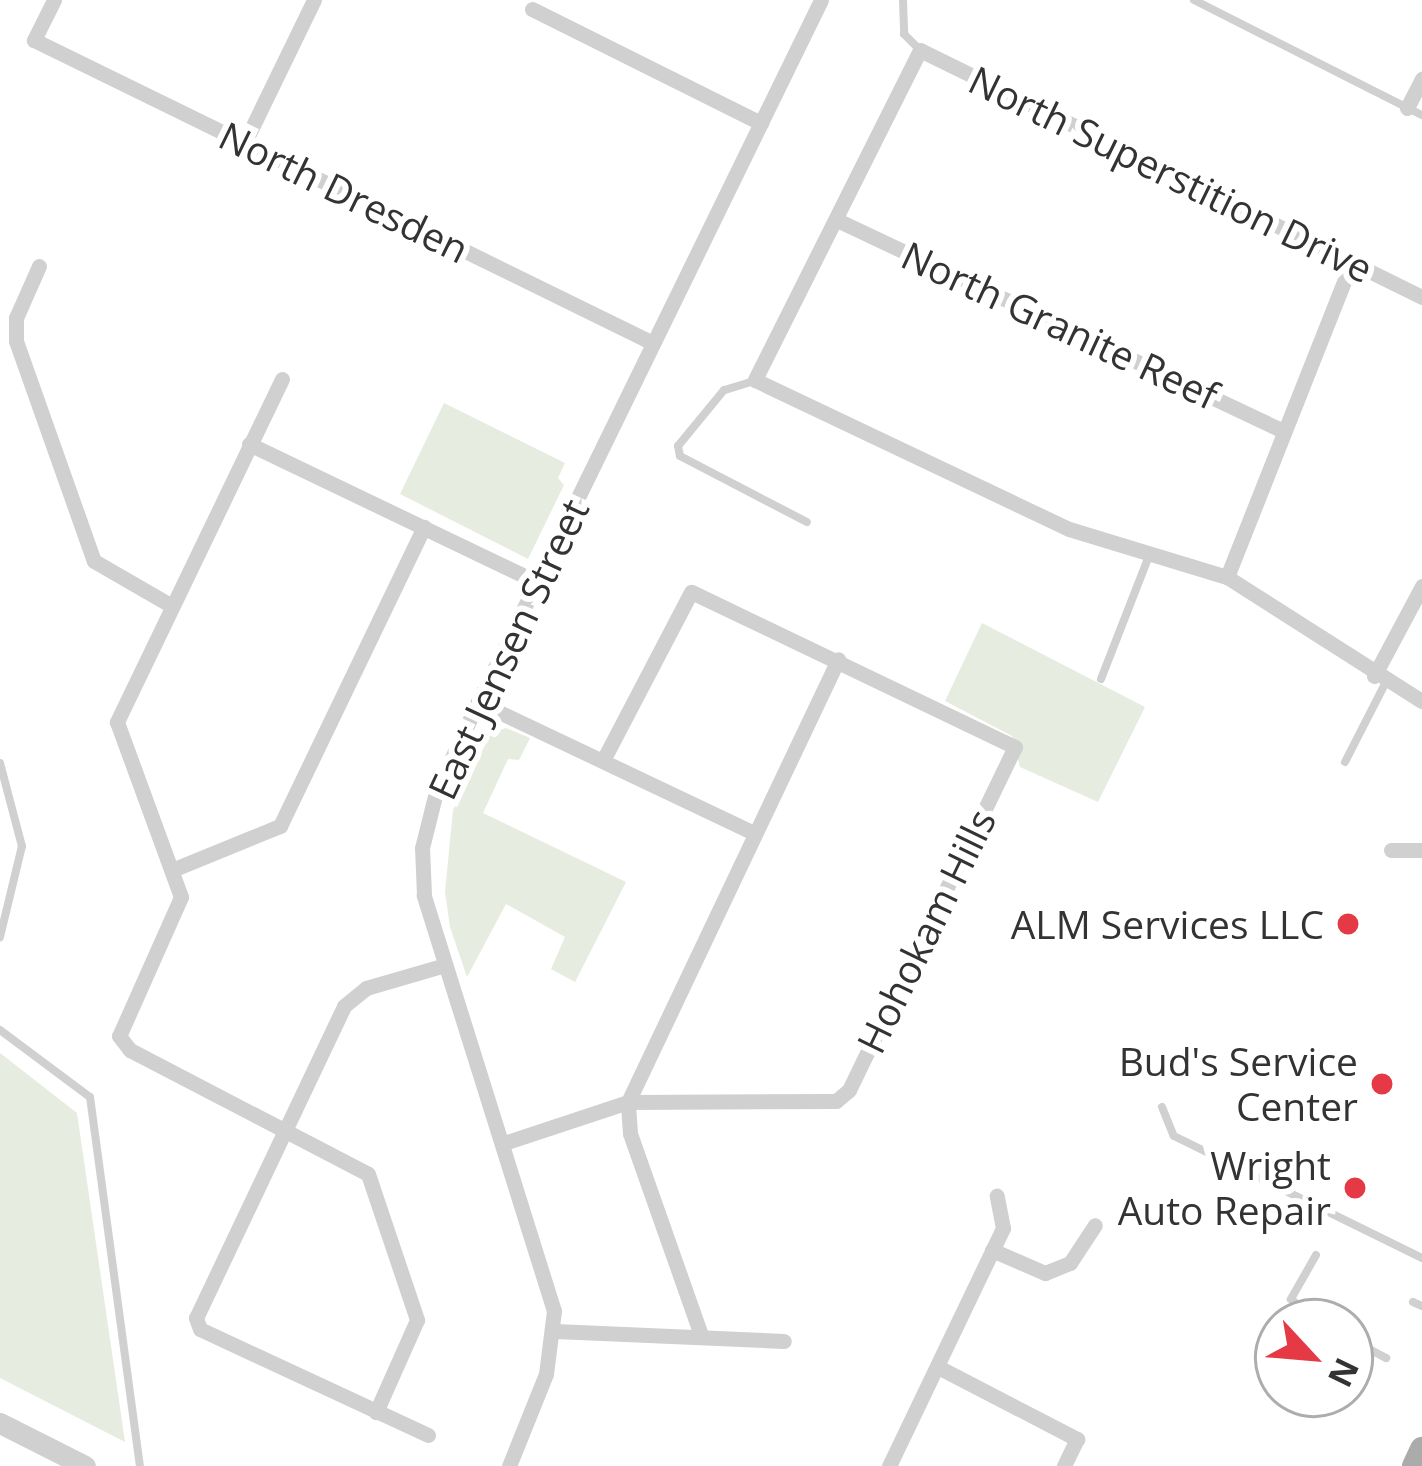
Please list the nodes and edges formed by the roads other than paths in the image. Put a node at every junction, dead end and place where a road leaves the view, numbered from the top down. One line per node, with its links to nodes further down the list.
1 (54, 0): 11 (street, North Dresden)
2 (314, 0): 11 (street)
3 (821, 0): 10 (street, East Jensen Street)
4 (903, 0): 7 (lane)
5 (1194, 0): 9 (lane)
6 (532, 9): 10 (street)
7 (920, 50): 12 (street); 13 (street, North Superstition Drive)
8 (1422, 79): 9 (street)
9 (1414, 111)
10 (761, 123): 16 (street, East Jensen Street)
11 (244, 144): 16 (street, North Dresden)
12 (837, 220): 18 (street); 19 (street, North Granite Reef)
13 (1352, 264): 15 (street, North Superstition Drive); 19 (street)
14 (39, 266): 27 (street)
15 (1422, 297)
16 (653, 344): 25 (street, East Jensen Street)
17 (282, 379): 20 (street)
18 (755, 380): 21 (lane); 23 (street)
19 (1284, 431): 24 (street)
20 (249, 444): 22 (street); 27 (street)
21 (807, 522)
22 (424, 527): 25 (street); 39 (street)
23 (1148, 556): 24 (street); 30 (lane)
24 (1227, 577): 29 (street)
25 (537, 582): 32 (street, East Jensen Street)
26 (1422, 586): 29 (street)
27 (172, 606): 39 (street)
28 (838, 659): 33 (street, Hohokam Hills); 36 (street); 43 (street, Hohokam Hills)
29 (1380, 679): 31 (street); 34 (lane)
30 (1101, 680)
31 (1422, 701)
32 (478, 702): 33 (street); 41 (street, East Jensen Street)
33 (603, 760): 36 (street)
34 (1346, 762)
35 (0, 763): 40 (lane)
36 (754, 833): 43 (street)
37 (1391, 850): 38 (street)
38 (1422, 850)
39 (172, 870): 45 (street)
40 (0, 937)
41 (445, 965): 45 (street); 46 (street, East Jensen Street)
42 (0, 1030): 64 (lane)
43 (628, 1102): 46 (street, Hohokam Hills); 54 (street)
44 (1162, 1107): 51 (lane)
45 (284, 1126): 59 (street); 59 (street)
46 (504, 1143): 53 (street, East Jensen Street)
47 (997, 1196): 49 (street)
48 (1095, 1225): 49 (street)
49 (992, 1250): 58 (street)
50 (1316, 1255): 52 (lane)
51 (1422, 1258)
52 (1292, 1298)
53 (555, 1331): 54 (street); 65 (street, East Jensen Street)
54 (701, 1335): 55 (street)
55 (784, 1341)
56 (1374, 1352): 57 (lane)
57 (1386, 1358)
58 (938, 1367): 66 (street); 67 (street)
59 (376, 1412): 61 (street)
60 (0, 1423): 63 (street)
61 (428, 1436)
62 (1422, 1449): 68 (main road)
63 (86, 1466)
64 (140, 1466)
65 (509, 1466)
66 (889, 1466)
67 (1064, 1466)
68 (1414, 1466)

